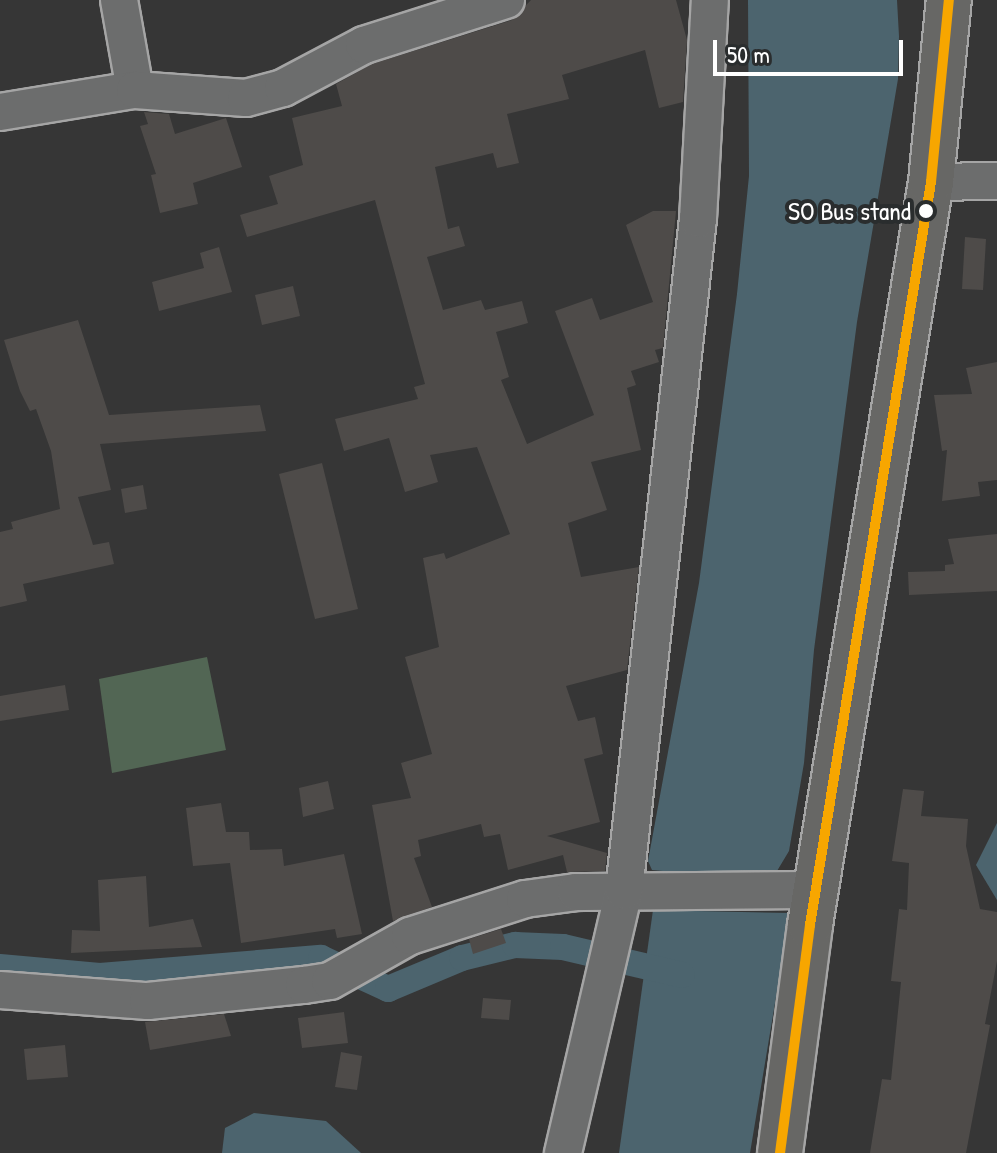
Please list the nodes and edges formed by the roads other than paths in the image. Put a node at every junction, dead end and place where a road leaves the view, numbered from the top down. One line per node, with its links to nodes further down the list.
1 (119, 0): 5 (street)
2 (506, 0): 5 (street)
3 (710, 0): 10 (street)
4 (949, 0): 8 (main road)
5 (135, 90): 6 (street)
6 (0, 112)
7 (997, 181): 8 (street)
8 (931, 182): 9 (main road)
9 (816, 890): 10 (street); 13 (main road)
10 (624, 891): 11 (street); 12 (street)
11 (0, 990)
12 (563, 1153)
13 (780, 1153)

